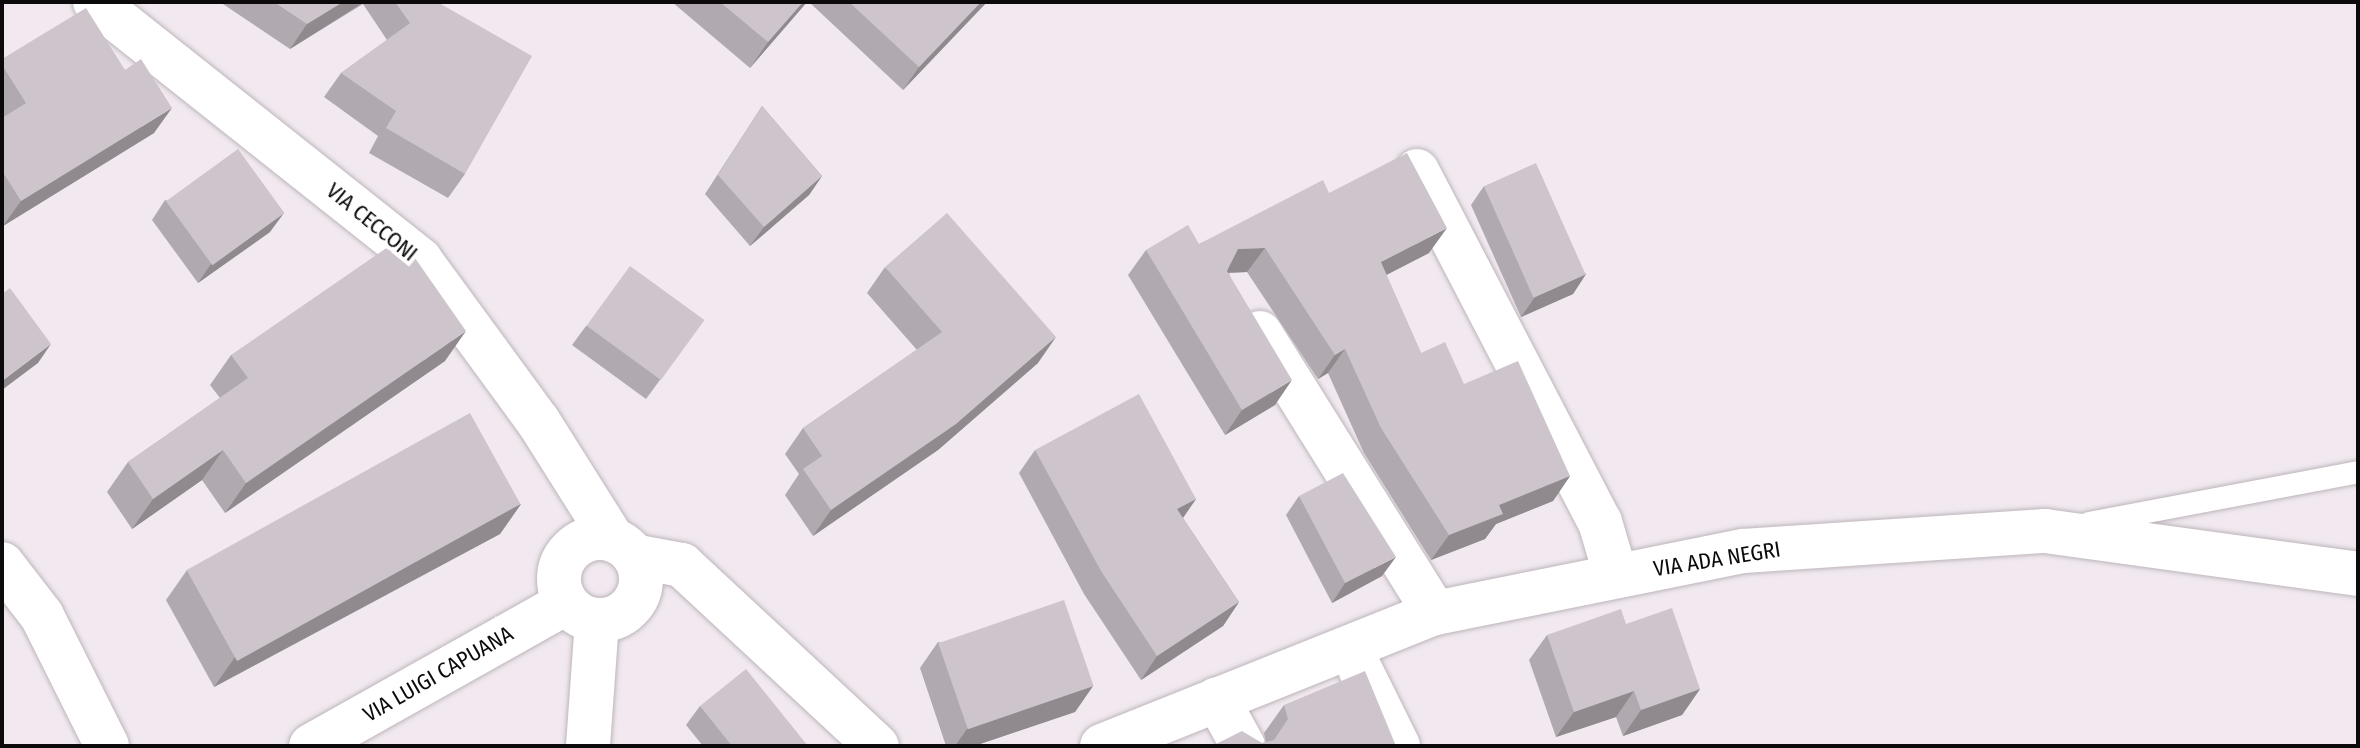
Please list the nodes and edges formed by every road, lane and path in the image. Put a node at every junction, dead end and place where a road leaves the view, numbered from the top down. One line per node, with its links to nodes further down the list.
1 (95, 2): 6 (street, VIA CECCONI)
2 (1417, 171): 9 (street)
3 (1235, 294): 11 (street)
4 (2358, 472): 5 (lane)
5 (2045, 531): 8 (street, VIA ADA NEGRI); 9 (street, VIA ADA NEGRI)
6 (623, 548): 10 (street); 10 (street); 17 (street)
7 (2, 564): 14 (street)
8 (2358, 574)
9 (1616, 576): 11 (street, VIA ADA NEGRI)
10 (581, 612): 15 (street, VIA LUIGI CAPUANA); 16 (street)
11 (1435, 613): 12 (street, VIA ADA NEGRI)
12 (1349, 647): 13 (street, VIA ADA NEGRI); 20 (street)
13 (1217, 699): 18 (street, VIA ADA NEGRI); 19 (street)
14 (107, 746)
15 (311, 746)
16 (588, 746)
17 (877, 746)
18 (1102, 746)
19 (1243, 746)
20 (1398, 746)

